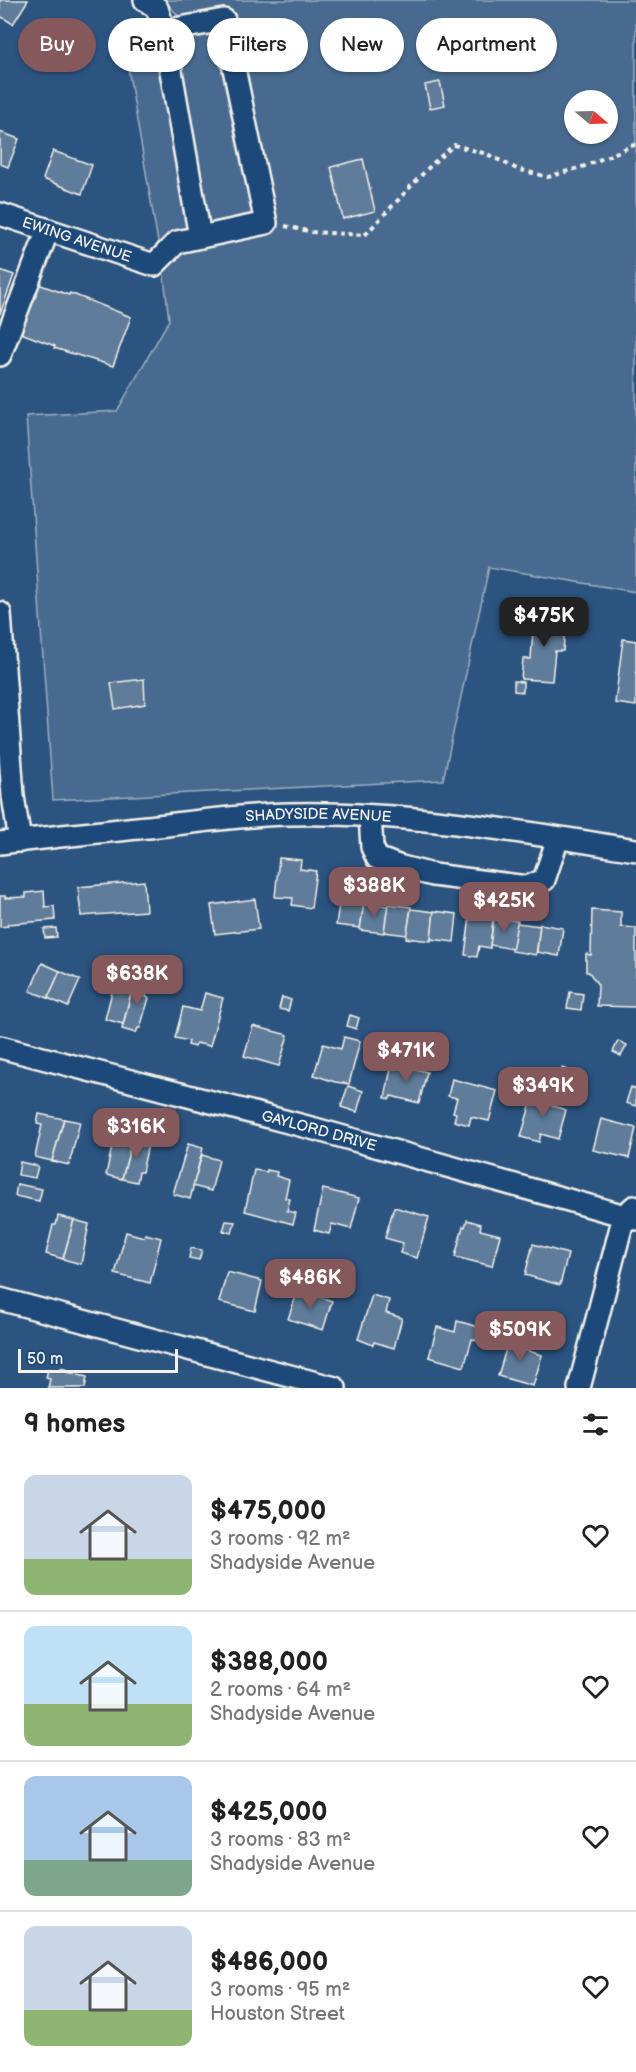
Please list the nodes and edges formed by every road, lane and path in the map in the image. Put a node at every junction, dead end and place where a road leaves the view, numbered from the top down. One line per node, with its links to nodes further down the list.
1 (151, 4): 2 (street)
2 (158, 18)
3 (195, 25): 7 (street)
4 (171, 72): 9 (street)
5 (636, 144): 7 (path)
6 (0, 214): 8 (street, EWING AVENUE)
7 (267, 223): 9 (street)
8 (48, 230): 9 (street, EWING AVENUE); 10 (street)
9 (200, 237)
10 (0, 355)
11 (0, 613): 14 (street)
12 (370, 816): 13 (street, SHADYSIDE AVENUE); 13 (street); 14 (street, SHADYSIDE AVENUE)
13 (558, 838): 15 (street, SHADYSIDE AVENUE)
14 (10, 842)
15 (636, 850)
16 (0, 1047): 17 (street, GAYLORD DRIVE)
17 (632, 1213): 20 (street)
18 (0, 1299): 19 (street)
19 (335, 1388)
20 (579, 1388)

